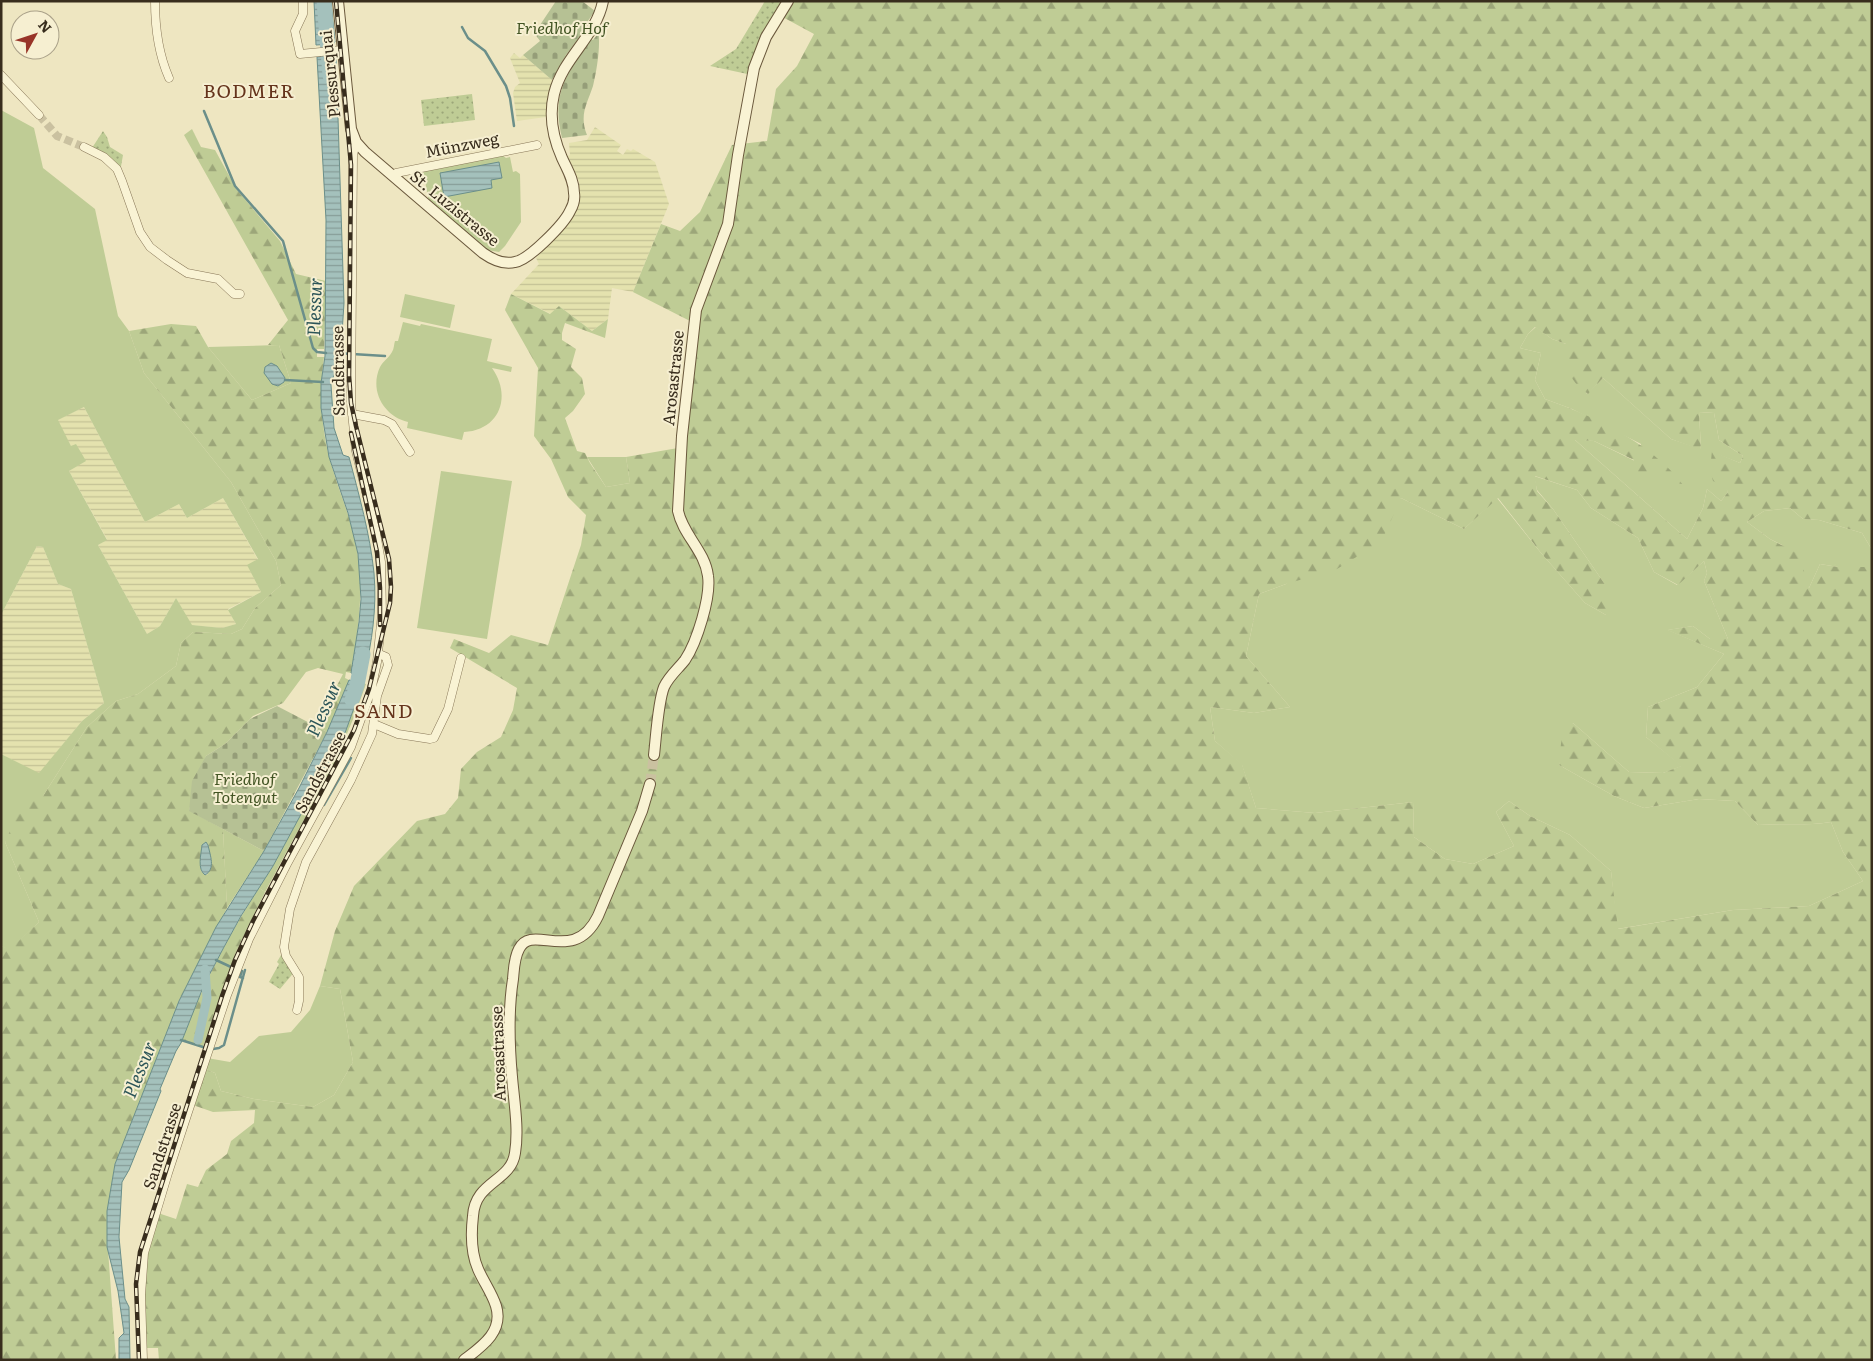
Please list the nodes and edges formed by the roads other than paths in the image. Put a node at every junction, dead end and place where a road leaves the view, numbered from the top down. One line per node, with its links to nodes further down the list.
1 (155, 1): 8 (street)
2 (303, 1): 6 (street)
3 (338, 1): 6 (main road, Plessurquai)
4 (603, 1): 13 (main road, St. Luzistrasse)
5 (788, 1): 20 (main road, Arosastrasse)
6 (339, 50): 10 (main road, Plessurquai)
7 (1, 75): 9 (street)
8 (169, 78)
9 (39, 115)
10 (356, 142): 13 (main road, St. Luzistrasse); 15 (street, Sandstrasse)
11 (537, 145): 13 (street, Münzweg)
12 (84, 147): 14 (street)
13 (393, 176)
14 (240, 294)
15 (352, 414): 16 (street); 17 (street, Sandstrasse)
16 (410, 452)
17 (379, 654): 19 (street); 23 (street, Sandstrasse)
18 (461, 658): 19 (street)
19 (374, 724): 22 (street)
20 (654, 755)
21 (650, 784): 24 (main road, Arosastrasse)
22 (297, 1010)
23 (143, 1360)
24 (464, 1360)

